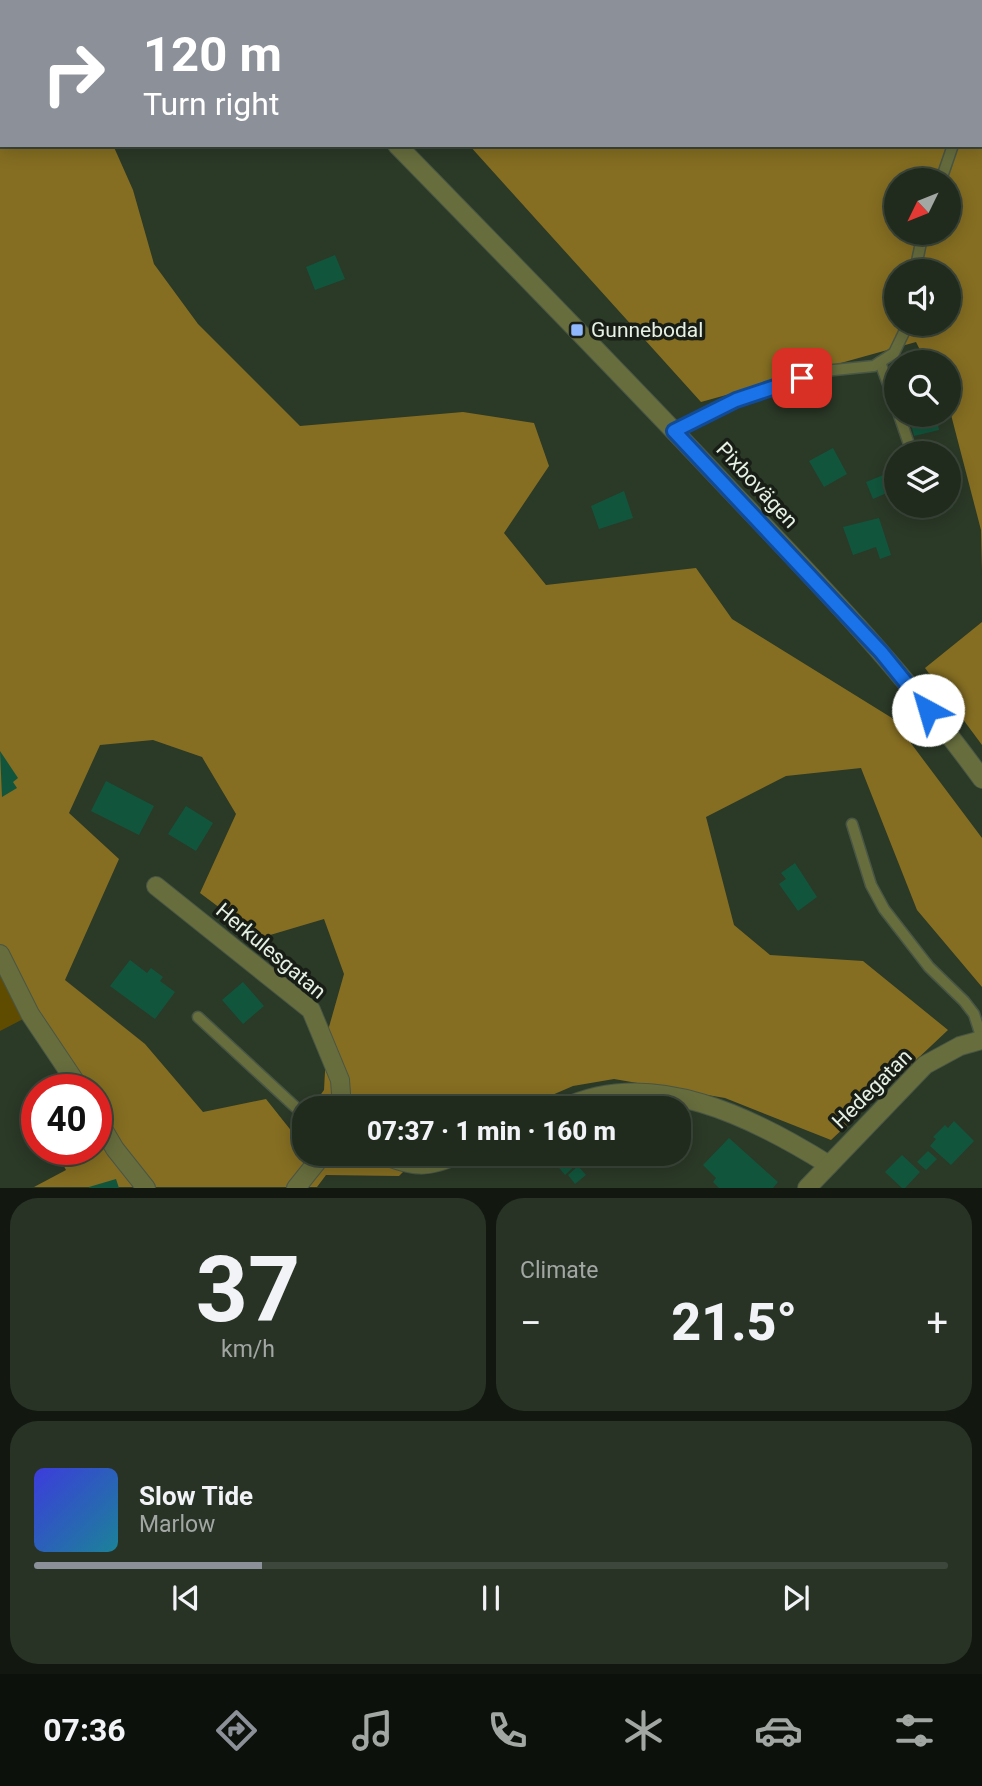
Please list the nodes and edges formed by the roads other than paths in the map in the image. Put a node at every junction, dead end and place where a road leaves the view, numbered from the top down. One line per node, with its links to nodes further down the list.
1 (399, 147): 7 (street, Pixbovägen)
2 (952, 147): 3 (lane)
3 (945, 168)
4 (902, 336): 5 (lane)
5 (880, 362): 6 (lane); 7 (lane)
6 (884, 373)
7 (674, 431): 8 (street, Pixbovägen)
8 (982, 779)
9 (852, 824): 13 (lane)
10 (156, 886): 15 (street, Herkulesgatan)
11 (0, 954): 14 (street)
12 (198, 1017): 19 (lane)
13 (982, 1039): 21 (street, Hedegatan)
14 (70, 1074)
15 (341, 1096)
16 (598, 1096): 17 (street)
17 (665, 1096)
18 (691, 1100): 21 (street)
19 (292, 1104)
20 (112, 1144): 23 (street)
21 (829, 1165): 25 (street, Hedegatan)
22 (314, 1166): 24 (street)
23 (146, 1188)
24 (296, 1188)
25 (807, 1188)

